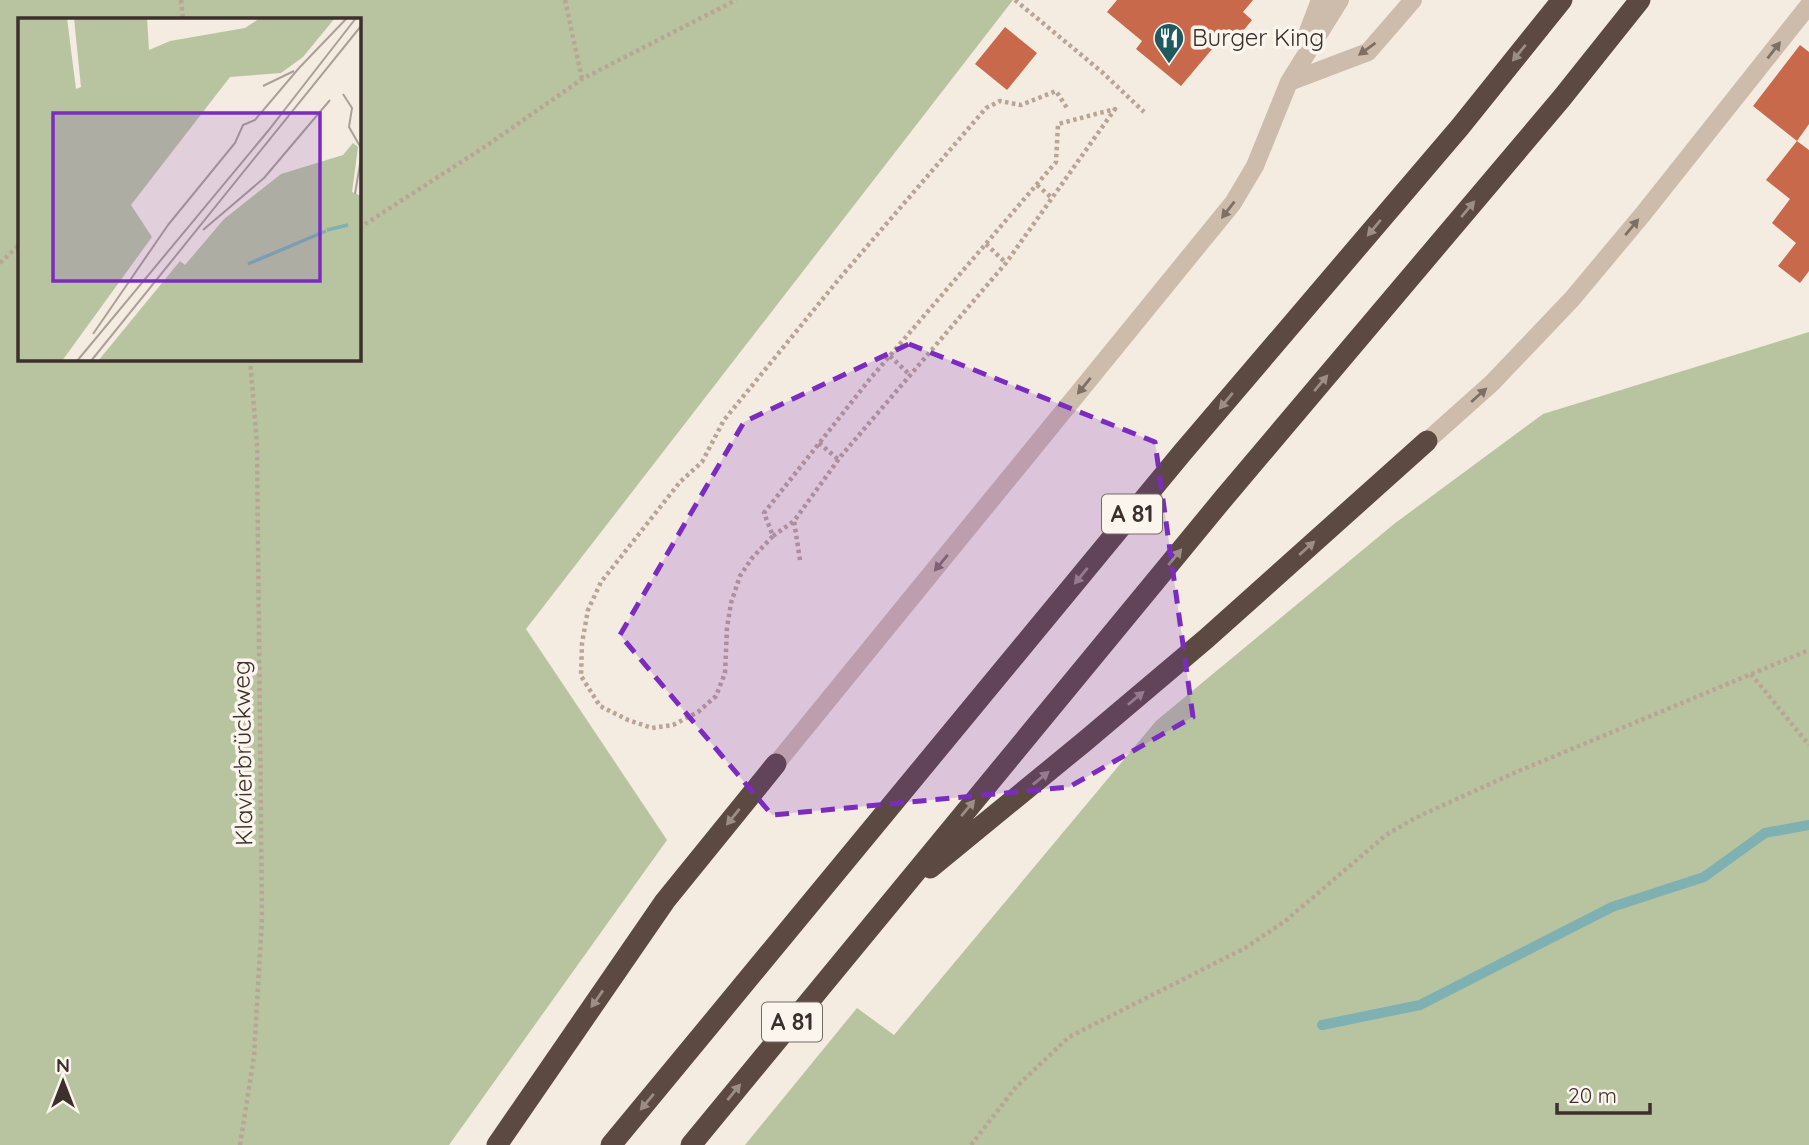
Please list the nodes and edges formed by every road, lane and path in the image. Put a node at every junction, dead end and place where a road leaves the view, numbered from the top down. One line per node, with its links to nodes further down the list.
1 (181, 0): 11 (path)
2 (565, 0): 12 (path)
3 (736, 0): 12 (path)
4 (1015, 0): 15 (path)
5 (1320, 0): 13 (lane)
6 (1340, 0): 13 (lane)
7 (1413, 0): 13 (lane, one-way to 13)
8 (1562, 0): 39 (highway, A 81, one-way to 39)
9 (1640, 0): 36 (highway, A 81, one-way to 9)
10 (1809, 5): 26 (lane, one-way to 10)
11 (183, 18)
12 (582, 79): 18 (path)
13 (1289, 82): 35 (lane, one-way to 35)
14 (1067, 108): 30 (path)
15 (1144, 112)
16 (1036, 185): 17 (path); 17 (path); 19 (path)
17 (1052, 198): 22 (path)
18 (360, 227)
19 (986, 244): 22 (path); 23 (path)
20 (18, 246): 21 (path)
21 (0, 263)
22 (1006, 263): 25 (path)
23 (890, 356): 25 (path); 27 (path)
24 (250, 360): 37 (path, Klavierbrückweg)
25 (910, 375): 28 (path)
26 (1427, 441): 36 (highway, one-way to 26)
27 (819, 443): 28 (path); 30 (path)
28 (839, 460): 29 (path)
29 (794, 521): 30 (path); 31 (path)
30 (773, 536)
31 (800, 560)
32 (1809, 650): 33 (path)
33 (1751, 674): 34 (path); 41 (path)
34 (1809, 745)
35 (776, 764): 38 (highway, one-way to 38)
36 (893, 898): 40 (highway, A 81, one-way to 36)
37 (240, 1145)
38 (497, 1145)
39 (611, 1145)
40 (691, 1145)
41 (971, 1145)

